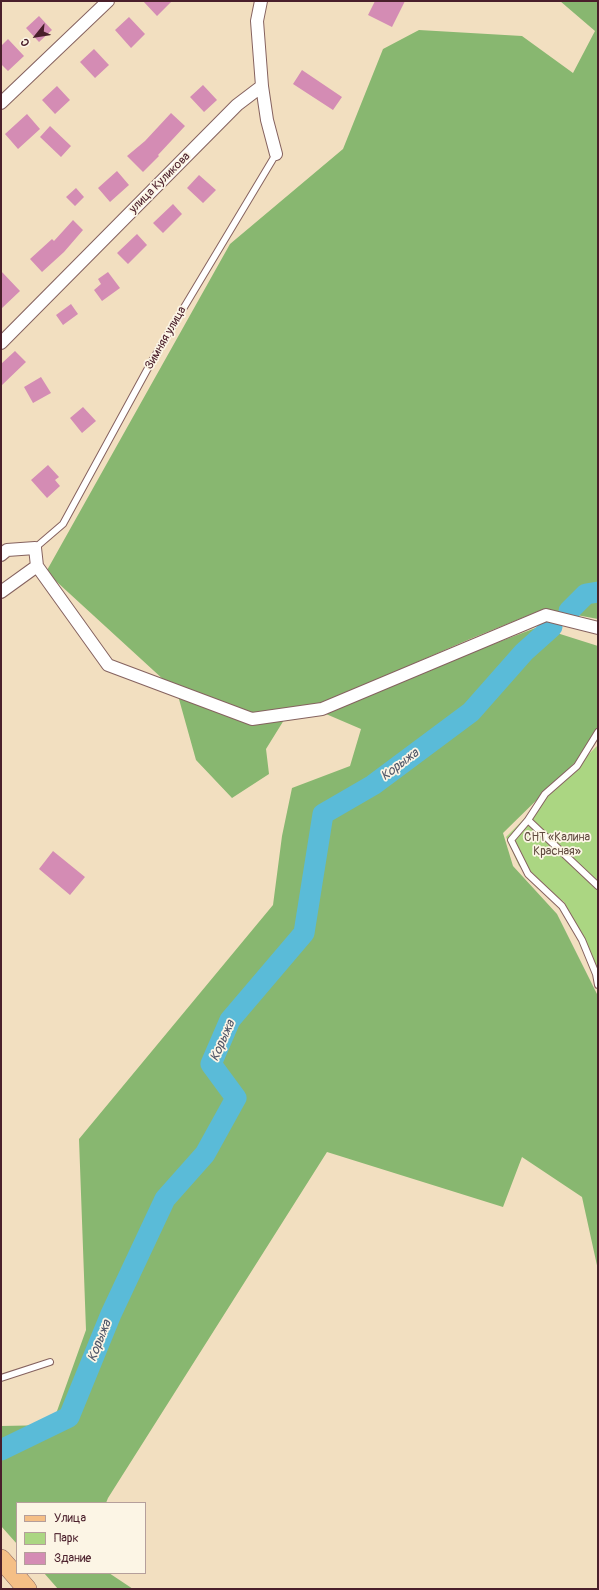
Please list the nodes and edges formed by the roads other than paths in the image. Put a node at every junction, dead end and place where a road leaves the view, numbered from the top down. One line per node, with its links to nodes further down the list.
1 (108, 1): 4 (street)
2 (261, 1): 3 (street)
3 (262, 86): 5 (street, Зимняя улица); 6 (street, улица Куликова)
4 (1, 103)
5 (276, 154): 7 (lane, Зимняя улица)
6 (1, 343)
7 (35, 548): 8 (street); 9 (street)
8 (1, 555)
9 (37, 566): 10 (street); 11 (street)
10 (1, 592)
11 (598, 628)
12 (598, 732): 13 (lane)
13 (528, 820): 14 (lane); 15 (lane)
14 (598, 886)
15 (598, 985)
16 (50, 1362): 17 (lane)
17 (1, 1378)
18 (1, 1559): 19 (main road)
19 (27, 1589)

